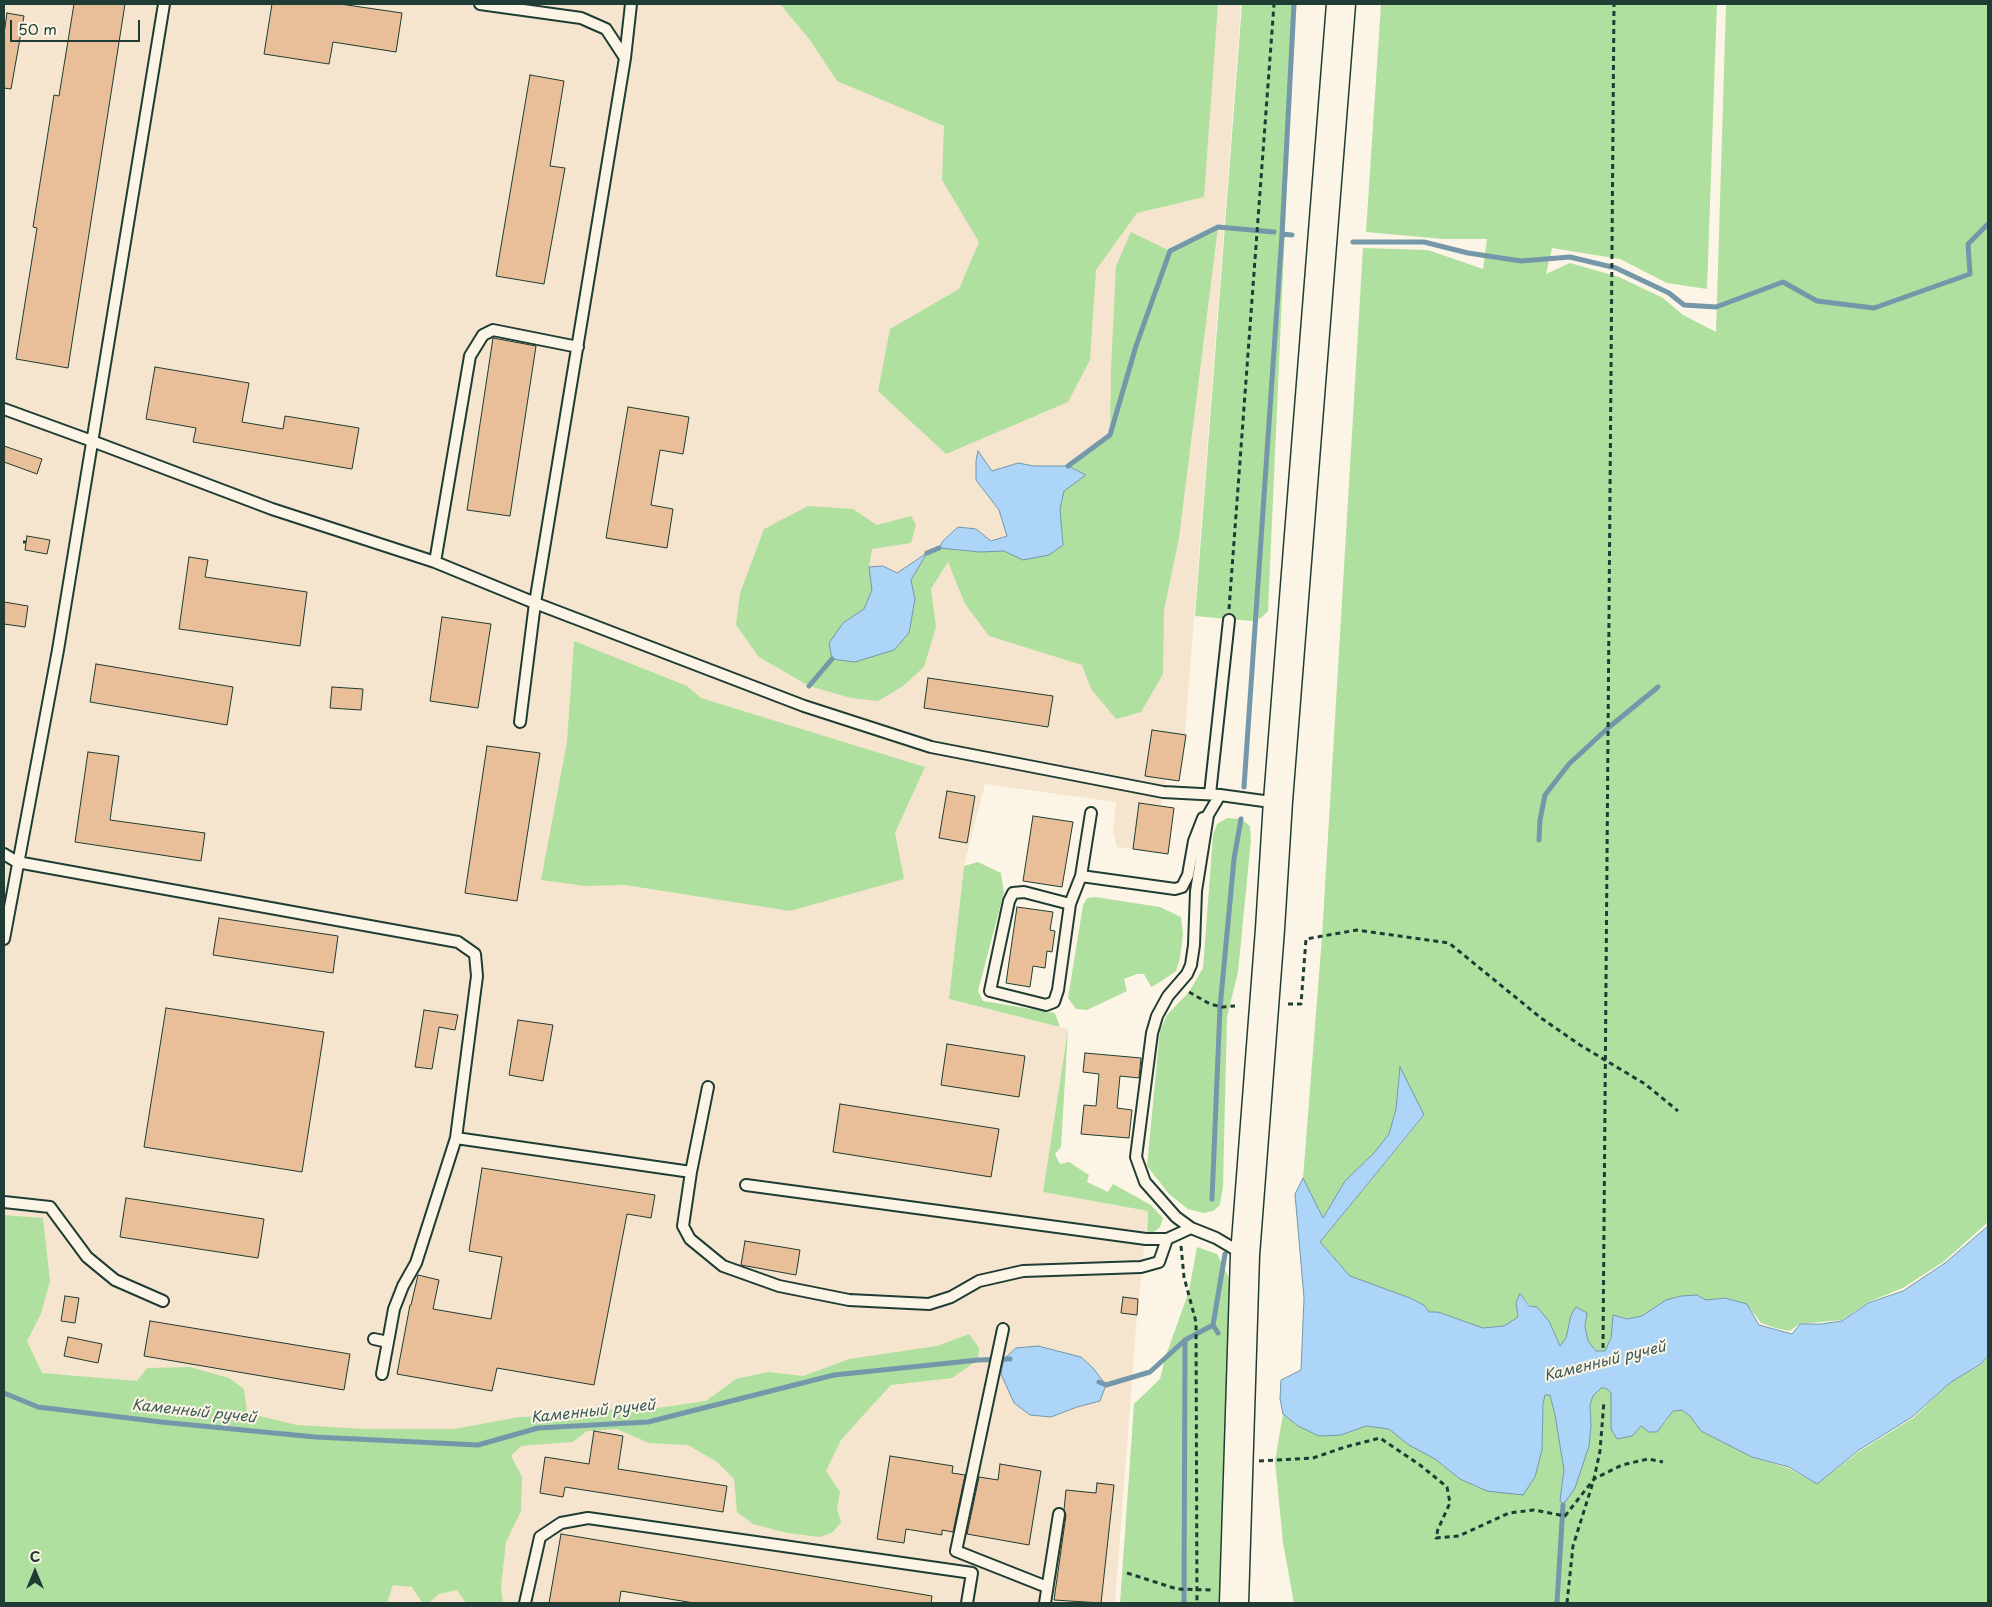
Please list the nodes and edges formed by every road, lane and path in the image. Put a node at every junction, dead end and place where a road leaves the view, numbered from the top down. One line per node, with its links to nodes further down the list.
1 (164, 4): 10 (lane)
2 (480, 4): 7 (lane)
3 (631, 4): 7 (lane)
4 (1274, 4): 13 (path)
5 (1341, 4): 16 (main road)
6 (1614, 4): 29 (path)
7 (625, 58): 8 (lane)
8 (578, 347): 11 (lane); 12 (lane)
9 (4, 409): 10 (lane)
10 (92, 441): 11 (lane); 20 (lane)
11 (436, 562): 12 (lane)
12 (535, 603): 14 (lane); 15 (lane)
13 (1229, 620): 15 (lane)
14 (520, 722)
15 (1215, 794): 16 (lane); 18 (lane)
16 (1278, 801): 39 (main road)
17 (1091, 813): 21 (lane)
18 (1208, 815): 22 (lane); 23 (lane)
19 (4, 854): 20 (lane)
20 (17, 862): 25 (lane); 32 (lane)
21 (1081, 876): 22 (lane); 24 (lane)
22 (1175, 889): 23 (lane)
23 (1196, 890): 26 (lane)
24 (1070, 904): 24 (lane)
25 (4, 939)
26 (1178, 984): 28 (path); 36 (lane)
27 (1288, 1004): 29 (path)
28 (1235, 1006)
29 (1605, 1060): 31 (path); 44 (path)
30 (708, 1087): 33 (lane)
31 (1678, 1111)
32 (456, 1138): 33 (lane); 43 (lane)
33 (691, 1172): 38 (lane)
34 (746, 1185): 38 (lane)
35 (4, 1202): 40 (lane)
36 (1191, 1228): 37 (lane); 39 (lane)
37 (1180, 1232): 38 (lane); 57 (path)
38 (1167, 1239)
39 (1245, 1255): 47 (main road)
40 (163, 1301)
41 (1003, 1329): 52 (lane)
42 (374, 1340): 43 (lane)
43 (388, 1342): 45 (lane)
44 (1603, 1348)
45 (382, 1374)
46 (1604, 1401): 49 (path)
47 (1238, 1462): 49 (path); 58 (main road)
48 (1663, 1462): 49 (path)
49 (1594, 1480): 59 (path)
50 (1059, 1514): 52 (lane)
51 (1127, 1573): 53 (path)
52 (1047, 1587): 56 (lane)
53 (1191, 1590)
54 (525, 1603): 55 (lane)
55 (967, 1603)
56 (1045, 1603)
57 (1197, 1603)
58 (1234, 1603)
59 (1567, 1603)

